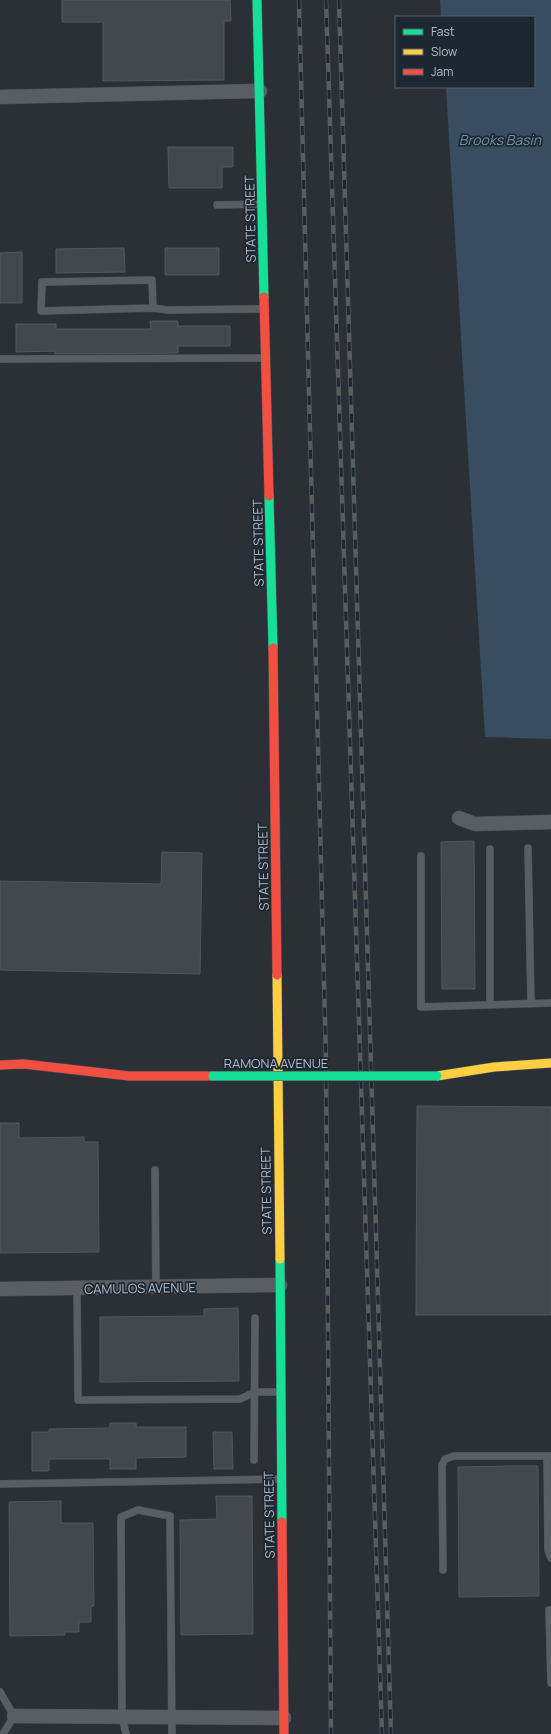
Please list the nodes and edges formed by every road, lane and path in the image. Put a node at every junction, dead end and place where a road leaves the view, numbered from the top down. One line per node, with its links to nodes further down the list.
1 (258, 0): 2 (street, STATE STREET)
2 (260, 91): 3 (street); 4 (street, STATE STREET)
3 (0, 97)
4 (262, 204): 5 (lane); 7 (street, STATE STREET)
5 (217, 206)
6 (153, 308): 6 (lane); 7 (lane)
7 (265, 309): 8 (street, STATE STREET)
8 (266, 358): 9 (lane); 21 (street, STATE STREET)
9 (0, 359)
10 (459, 818): 11 (street)
11 (551, 822)
12 (528, 848): 16 (lane)
13 (490, 850): 17 (lane)
14 (421, 856): 17 (lane)
15 (551, 1003): 16 (lane)
16 (531, 1004): 17 (lane)
17 (490, 1005)
18 (551, 1063): 19 (street, RAMONA AVENUE, bridge)
19 (0, 1065)
20 (155, 1170): 23 (lane)
21 (280, 1285): 23 (street, CAMULOS AVENUE); 27 (street, STATE STREET)
22 (77, 1288): 23 (street, CAMULOS AVENUE); 24 (street, CAMULOS AVENUE); 26 (lane)
23 (156, 1288)
24 (0, 1289)
25 (255, 1318): 26 (lane)
26 (254, 1392): 27 (lane); 29 (lane)
27 (281, 1392): 30 (street, STATE STREET)
28 (549, 1456): 32 (lane); 33 (lane)
29 (254, 1460)
30 (281, 1479): 31 (lane); 40 (street, STATE STREET)
31 (0, 1484)
32 (551, 1558)
33 (443, 1570)
34 (551, 1610): 35 (lane)
35 (551, 1682)
36 (0, 1692): 37 (lane)
37 (14, 1716): 38 (street); 41 (lane)
38 (122, 1717): 39 (street); 39 (lane); 42 (lane)
39 (172, 1717): 40 (street); 43 (lane)
40 (284, 1718): 44 (street, STATE STREET)
41 (3, 1734)
42 (126, 1734)
43 (172, 1734)
44 (284, 1734)

